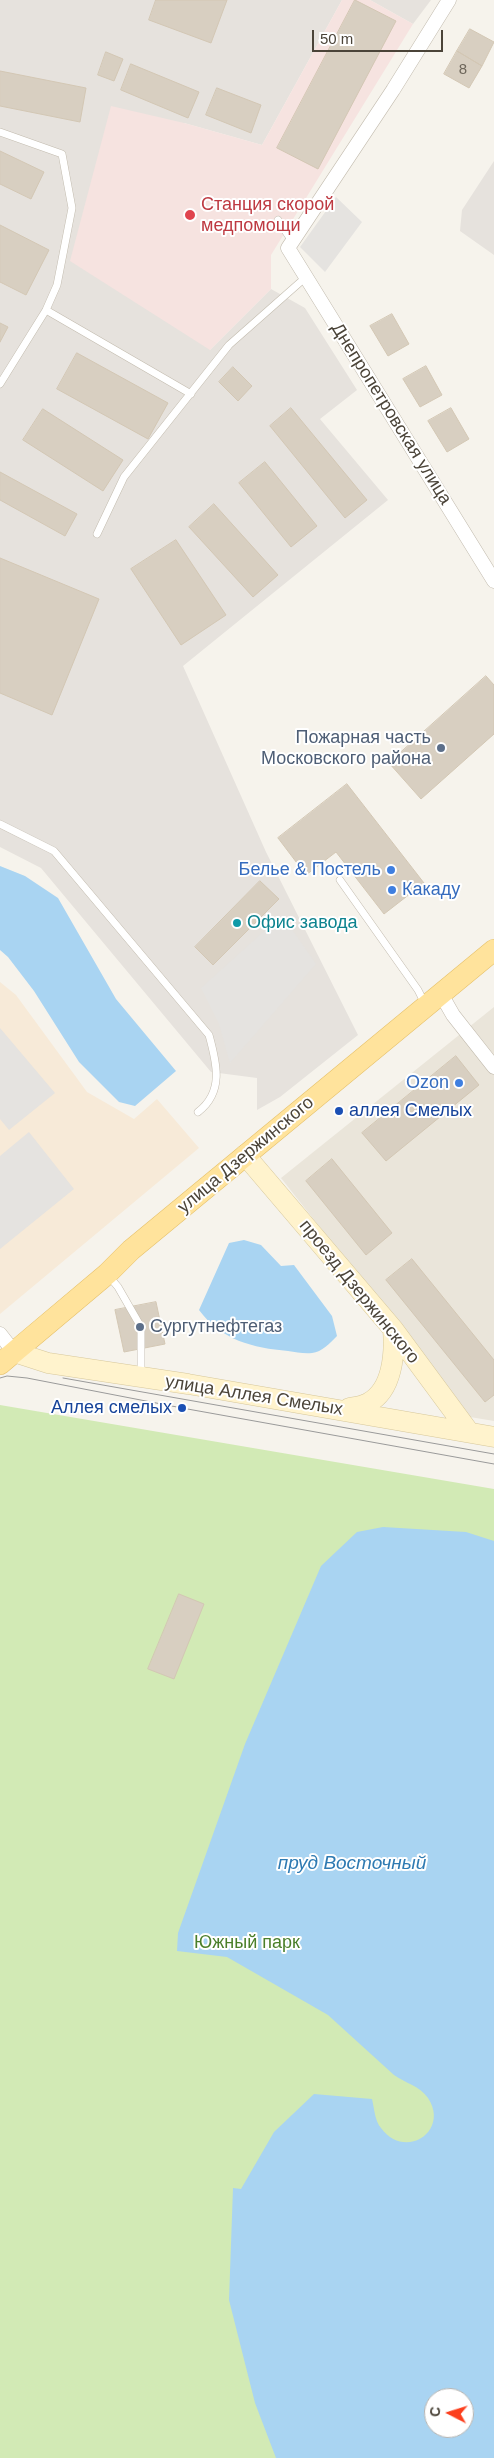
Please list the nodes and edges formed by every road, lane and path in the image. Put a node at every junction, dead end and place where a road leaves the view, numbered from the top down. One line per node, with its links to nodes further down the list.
1 (449, 0): 4 (street)
2 (0, 132): 6 (lane)
3 (278, 220): 4 (lane)
4 (290, 244): 5 (street, Днепропетровская улица)
5 (306, 277): 8 (lane); 10 (street, Днепропетровская улица)
6 (46, 310): 7 (lane); 8 (lane)
7 (0, 384)
8 (191, 394): 9 (lane)
9 (96, 534)
10 (494, 582)
11 (0, 824): 16 (lane)
12 (340, 880): 14 (lane)
13 (494, 950): 14 (main road, улица Дзержинского)
14 (433, 1001): 15 (street); 17 (main road, улица Дзержинского)
15 (494, 1067)
16 (198, 1112)
17 (245, 1155): 18 (main road, улица Дзержинского); 19 (main road, проезд Дзержинского)
18 (107, 1274): 21 (main road, улица Дзержинского); 22 (lane)
19 (393, 1329): 23 (main road); 24 (main road, проезд Дзержинского)
20 (0, 1334): 21 (street)
21 (7, 1358): 22 (main road, улица Аллея Смелых)
22 (141, 1377): 23 (main road, улица Аллея Смелых)
23 (349, 1412): 24 (main road, улица Аллея Смелых)
24 (469, 1432): 25 (main road, улица Аллея Смелых)
25 (494, 1437)

